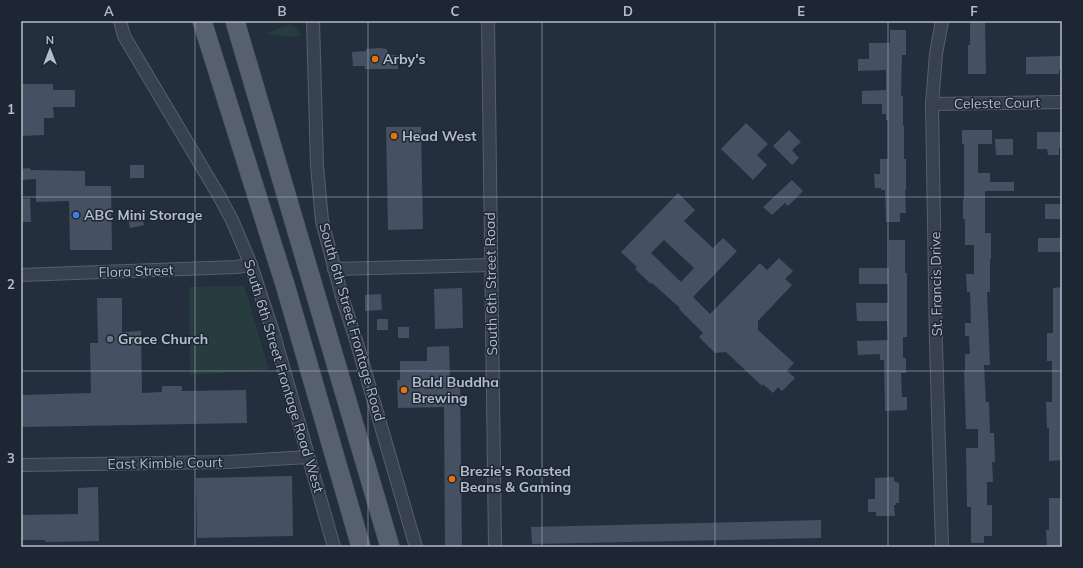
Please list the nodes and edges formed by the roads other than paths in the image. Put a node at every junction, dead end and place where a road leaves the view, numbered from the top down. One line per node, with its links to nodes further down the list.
1 (120, 21): 9 (street, South 6th Street Frontage Road West)
2 (202, 21): 16 (main road)
3 (235, 21): 17 (main road)
4 (313, 21): 11 (street, South 6th Street Frontage Road)
5 (488, 21): 10 (street, South 6th Street Road)
6 (942, 21): 8 (street, St. Francis Drive)
7 (1062, 102): 8 (street, Celeste Court)
8 (932, 104): 20 (street, St. Francis Drive)
9 (251, 265): 12 (street, Flora Street); 13 (street, South 6th Street Frontage Road West)
10 (491, 265): 11 (street); 19 (street, South 6th Street Road)
11 (334, 269): 18 (street, South 6th Street Frontage Road)
12 (21, 275)
13 (308, 457): 14 (street, East Kimble Court); 15 (street, South 6th Street Frontage Road West)
14 (21, 466)
15 (334, 547)
16 (361, 547)
17 (390, 547)
18 (416, 547)
19 (495, 547)
20 (942, 547)

